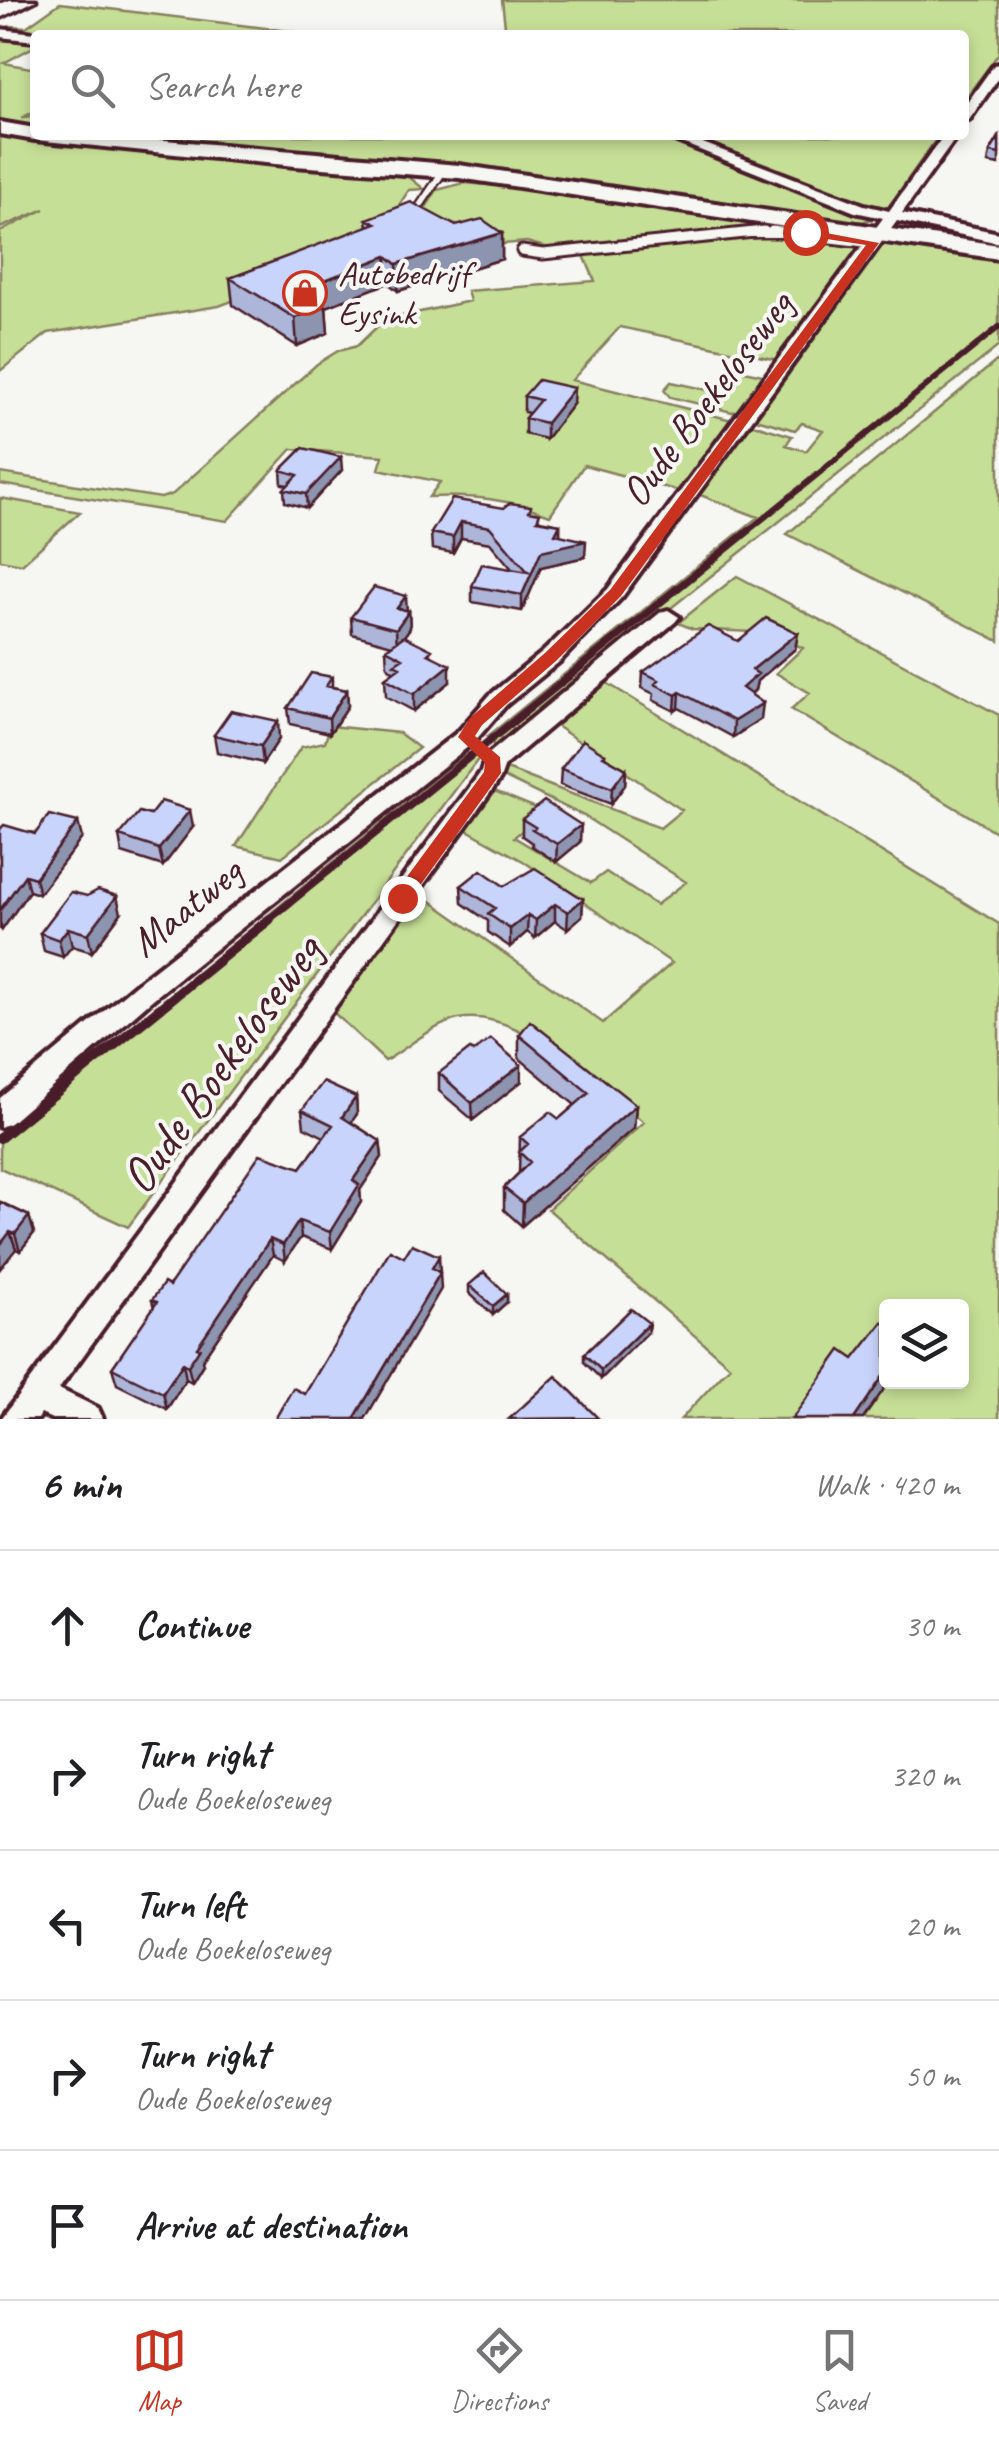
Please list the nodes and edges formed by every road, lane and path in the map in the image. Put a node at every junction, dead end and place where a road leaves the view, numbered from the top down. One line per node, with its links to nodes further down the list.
1 (0, 33): 2 (street)
2 (30, 36)
3 (999, 68): 4 (street)
4 (969, 110)
5 (0, 128): 6 (main road)
6 (30, 133)
7 (95, 140): 10 (main road)
8 (679, 140): 14 (street)
9 (947, 140): 14 (street, Oude Boekeloseweg)
10 (277, 158): 11 (main road); 12 (main road)
11 (440, 176): 12 (main road); 13 (lane)
12 (573, 188): 14 (main road)
13 (413, 216)
14 (881, 231): 15 (street); 16 (main road); 17 (lane); 19 (street, Oude Boekeloseweg)
15 (999, 238)
16 (999, 249)
17 (522, 251)
18 (668, 617): 20 (street, Oude Boekeloseweg)
19 (466, 737): 20 (street); 21 (street, Oude Boekeloseweg)
20 (494, 762): 23 (street, Oude Boekeloseweg)
21 (425, 766): 22 (street, Maatweg)
22 (0, 1115)
23 (28, 1407): 24 (street)
24 (86, 1419)

